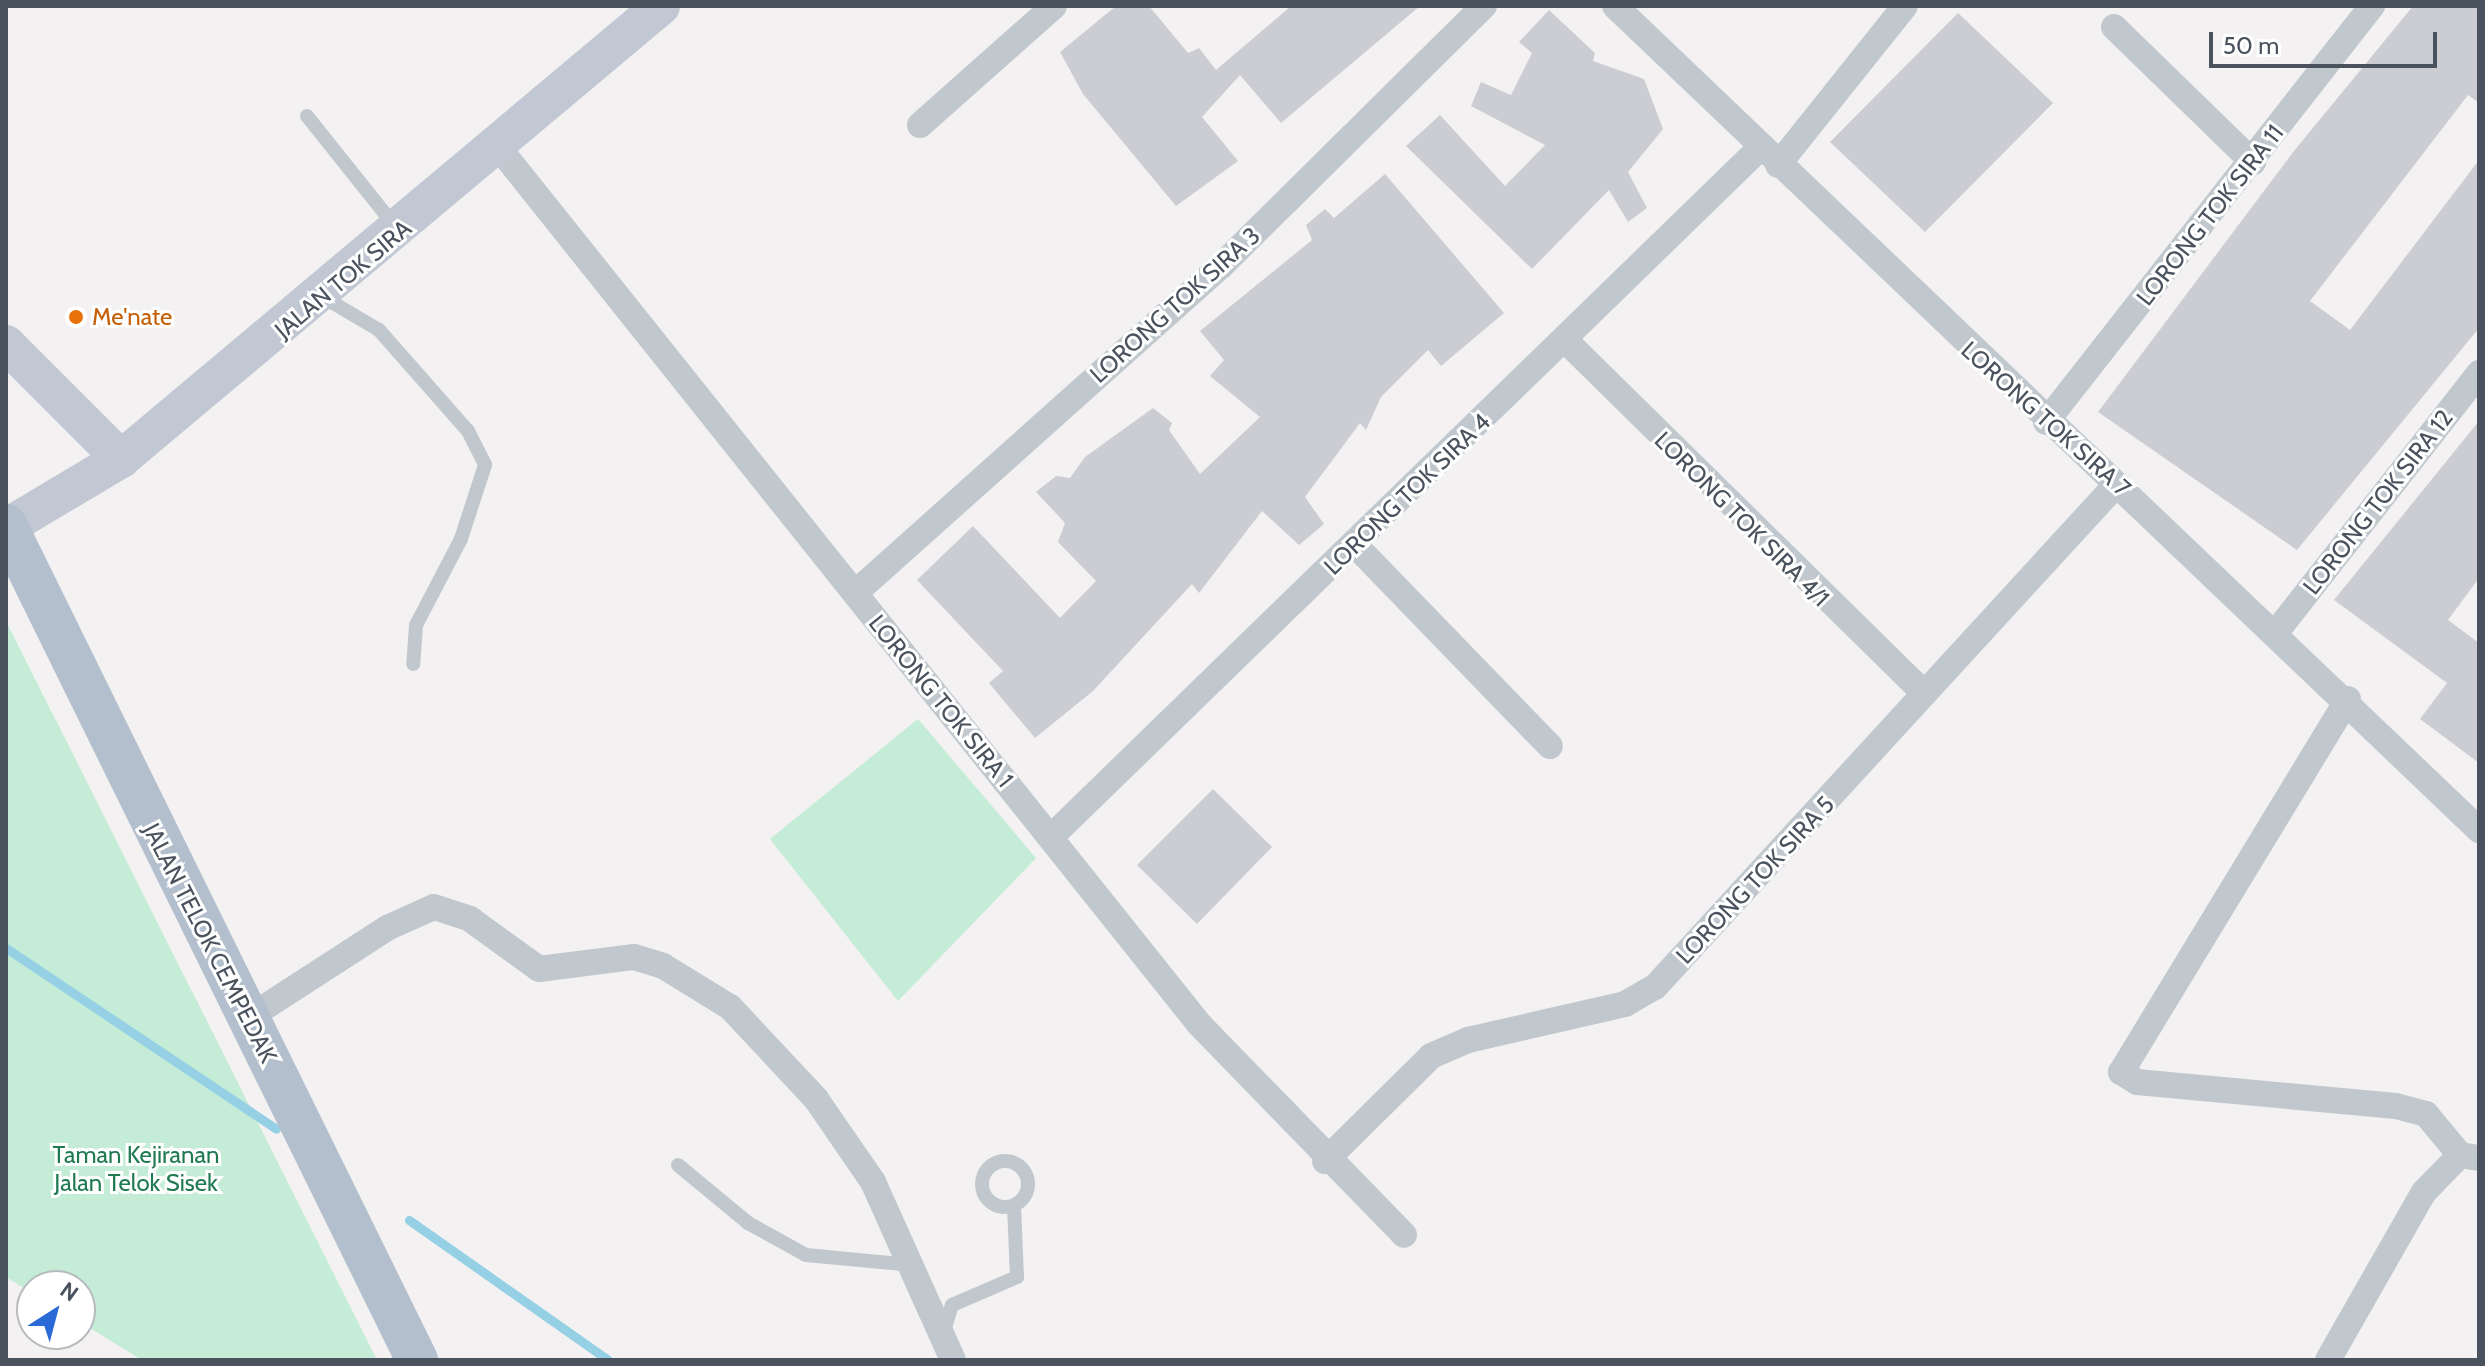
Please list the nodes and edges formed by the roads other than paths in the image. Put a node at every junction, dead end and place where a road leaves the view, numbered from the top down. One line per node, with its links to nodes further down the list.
1 (1054, 6): 9 (street)
2 (1484, 6): 23 (street, LORONG TOK SIRA 3)
3 (1615, 6): 11 (street, LORONG TOK SIRA 7)
4 (1905, 6): 11 (street, LORONG TOK SIRA 4)
5 (2372, 6): 12 (street, LORONG TOK SIRA 11)
6 (656, 7): 10 (street, JALAN TOK SIRA)
7 (2114, 27): 12 (street)
8 (307, 116): 13 (lane)
9 (920, 125)
10 (499, 148): 13 (street, JALAN TOK SIRA); 23 (street, LORONG TOK SIRA 1)
11 (1769, 157): 15 (street, LORONG TOK SIRA 4); 18 (street, LORONG TOK SIRA 7)
12 (2253, 162): 18 (street, LORONG TOK SIRA 11)
13 (400, 232): 14 (street, JALAN TOK SIRA)
14 (323, 297): 19 (street, JALAN TOK SIRA); 25 (lane)
15 (1565, 340): 22 (street, LORONG TOK SIRA 4); 26 (street, LORONG TOK SIRA 4/1)
16 (6, 344): 19 (street)
17 (2479, 373): 24 (street, LORONG TOK SIRA 12)
18 (2046, 422): 20 (street, LORONG TOK SIRA 7)
19 (121, 459): 21 (street, JALAN TOK SIRA)
20 (2114, 487): 24 (street, LORONG TOK SIRA 7); 26 (street, LORONG TOK SIRA 5)
21 (6, 526): 31 (main road, JALAN TELOK CEMPEDAK)
22 (1355, 545): 28 (street); 30 (street, LORONG TOK SIRA 4)
23 (855, 593): 30 (street, LORONG TOK SIRA 1)
24 (2277, 631): 27 (street, LORONG TOK SIRA 7)
25 (413, 664)
26 (1924, 693): 33 (street, LORONG TOK SIRA 5)
27 (2348, 699): 29 (street, LORONG TOK SIRA 7); 32 (street)
28 (1550, 746)
29 (2479, 830)
30 (1051, 837): 33 (street, LORONG TOK SIRA 1)
31 (248, 1018): 37 (street); 39 (main road, JALAN TELOK CEMPEDAK)
32 (2470, 1156): 41 (street)
33 (1325, 1161): 36 (street, LORONG TOK SIRA 1)
34 (678, 1165): 37 (lane)
35 (1014, 1206): 38 (lane)
36 (1404, 1235)
37 (911, 1265): 38 (street)
38 (944, 1335): 40 (street)
39 (417, 1360)
40 (953, 1360)
41 (2328, 1360)

